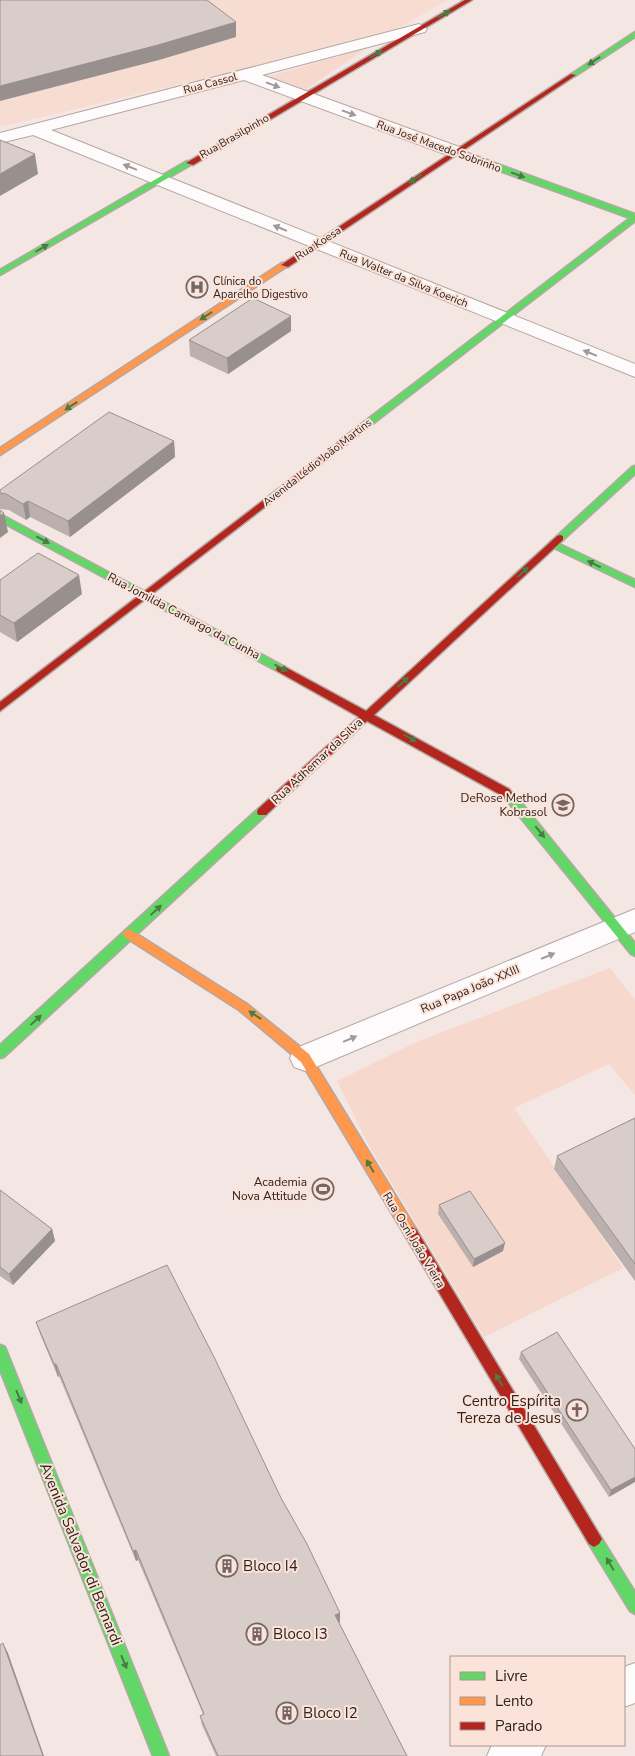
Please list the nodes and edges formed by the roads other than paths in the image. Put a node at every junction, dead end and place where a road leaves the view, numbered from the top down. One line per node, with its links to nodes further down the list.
1 (469, 0): 2 (street, Rua Brasilpinho, one-way to 1)
2 (419, 29): 4 (street, Rua Cassol); 5 (street, Rua Brasilpinho, one-way to 2)
3 (635, 34): 8 (street, Rua Koesa, one-way to 8)
4 (244, 74): 5 (street, Rua José Macedo Sobrinho, one-way to 5); 6 (street, Rua Cassol)
5 (303, 96): 8 (street, Rua José Macedo Sobrinho, one-way to 8); 9 (street, Rua Brasilpinho)
6 (34, 129): 7 (street, Rua Cassol); 9 (street, Rua Walter da Silva Koerich, one-way to 6)
7 (0, 138)
8 (456, 152): 10 (street, Rua José Macedo Sobrinho, one-way to 10); 11 (street, Rua Koesa, one-way to 11)
9 (160, 180): 11 (street, Rua Walter da Silva Koerich, one-way to 9); 12 (street, Rua Brasilpinho, one-way to 9)
10 (635, 217): 13 (street, Avenida Lédio João Martins)
11 (318, 243): 13 (street, Rua Walter da Silva Koerich); 15 (street, Rua Koesa, one-way to 15)
12 (0, 272)
13 (504, 318): 14 (street, Rua Walter da Silva Koerich, one-way to 13); 20 (street, Avenida Lédio João Martins)
14 (635, 371)
15 (0, 452)
16 (635, 469): 18 (street, Rua Adhemar da Silva)
17 (0, 517): 20 (street, Rua Jomilda Camargo da Cunha, one-way to 20)
18 (553, 544): 19 (street, one-way to 18); 22 (street, Rua Adhemar da Silva, one-way to 18)
19 (635, 584)
20 (146, 595): 21 (street, Avenida Lédio João Martins); 22 (street, Rua Jomilda Camargo da Cunha, one-way to 22)
21 (0, 707)
22 (367, 715): 23 (street, Rua Jomilda Camargo da Cunha, one-way to 23); 24 (street, Rua Adhemar da Silva, one-way to 22)
23 (626, 924): 25 (street, Rua Jomilda Camargo da Cunha); 27 (street, Rua Papa João XXIII, one-way to 23)
24 (129, 934): 26 (street, Rua Adhemar da Silva, one-way to 24); 27 (street, Rua Osni João Vieira, one-way to 24)
25 (635, 951)
26 (0, 1053)
27 (305, 1058): 29 (street, Rua Osni João Vieira, one-way to 27)
28 (0, 1352): 31 (street, Avenida Salvador di Bernardi, one-way to 31)
29 (635, 1606)
30 (524, 1746): 32 (street)
31 (161, 1756)
32 (506, 1756)

